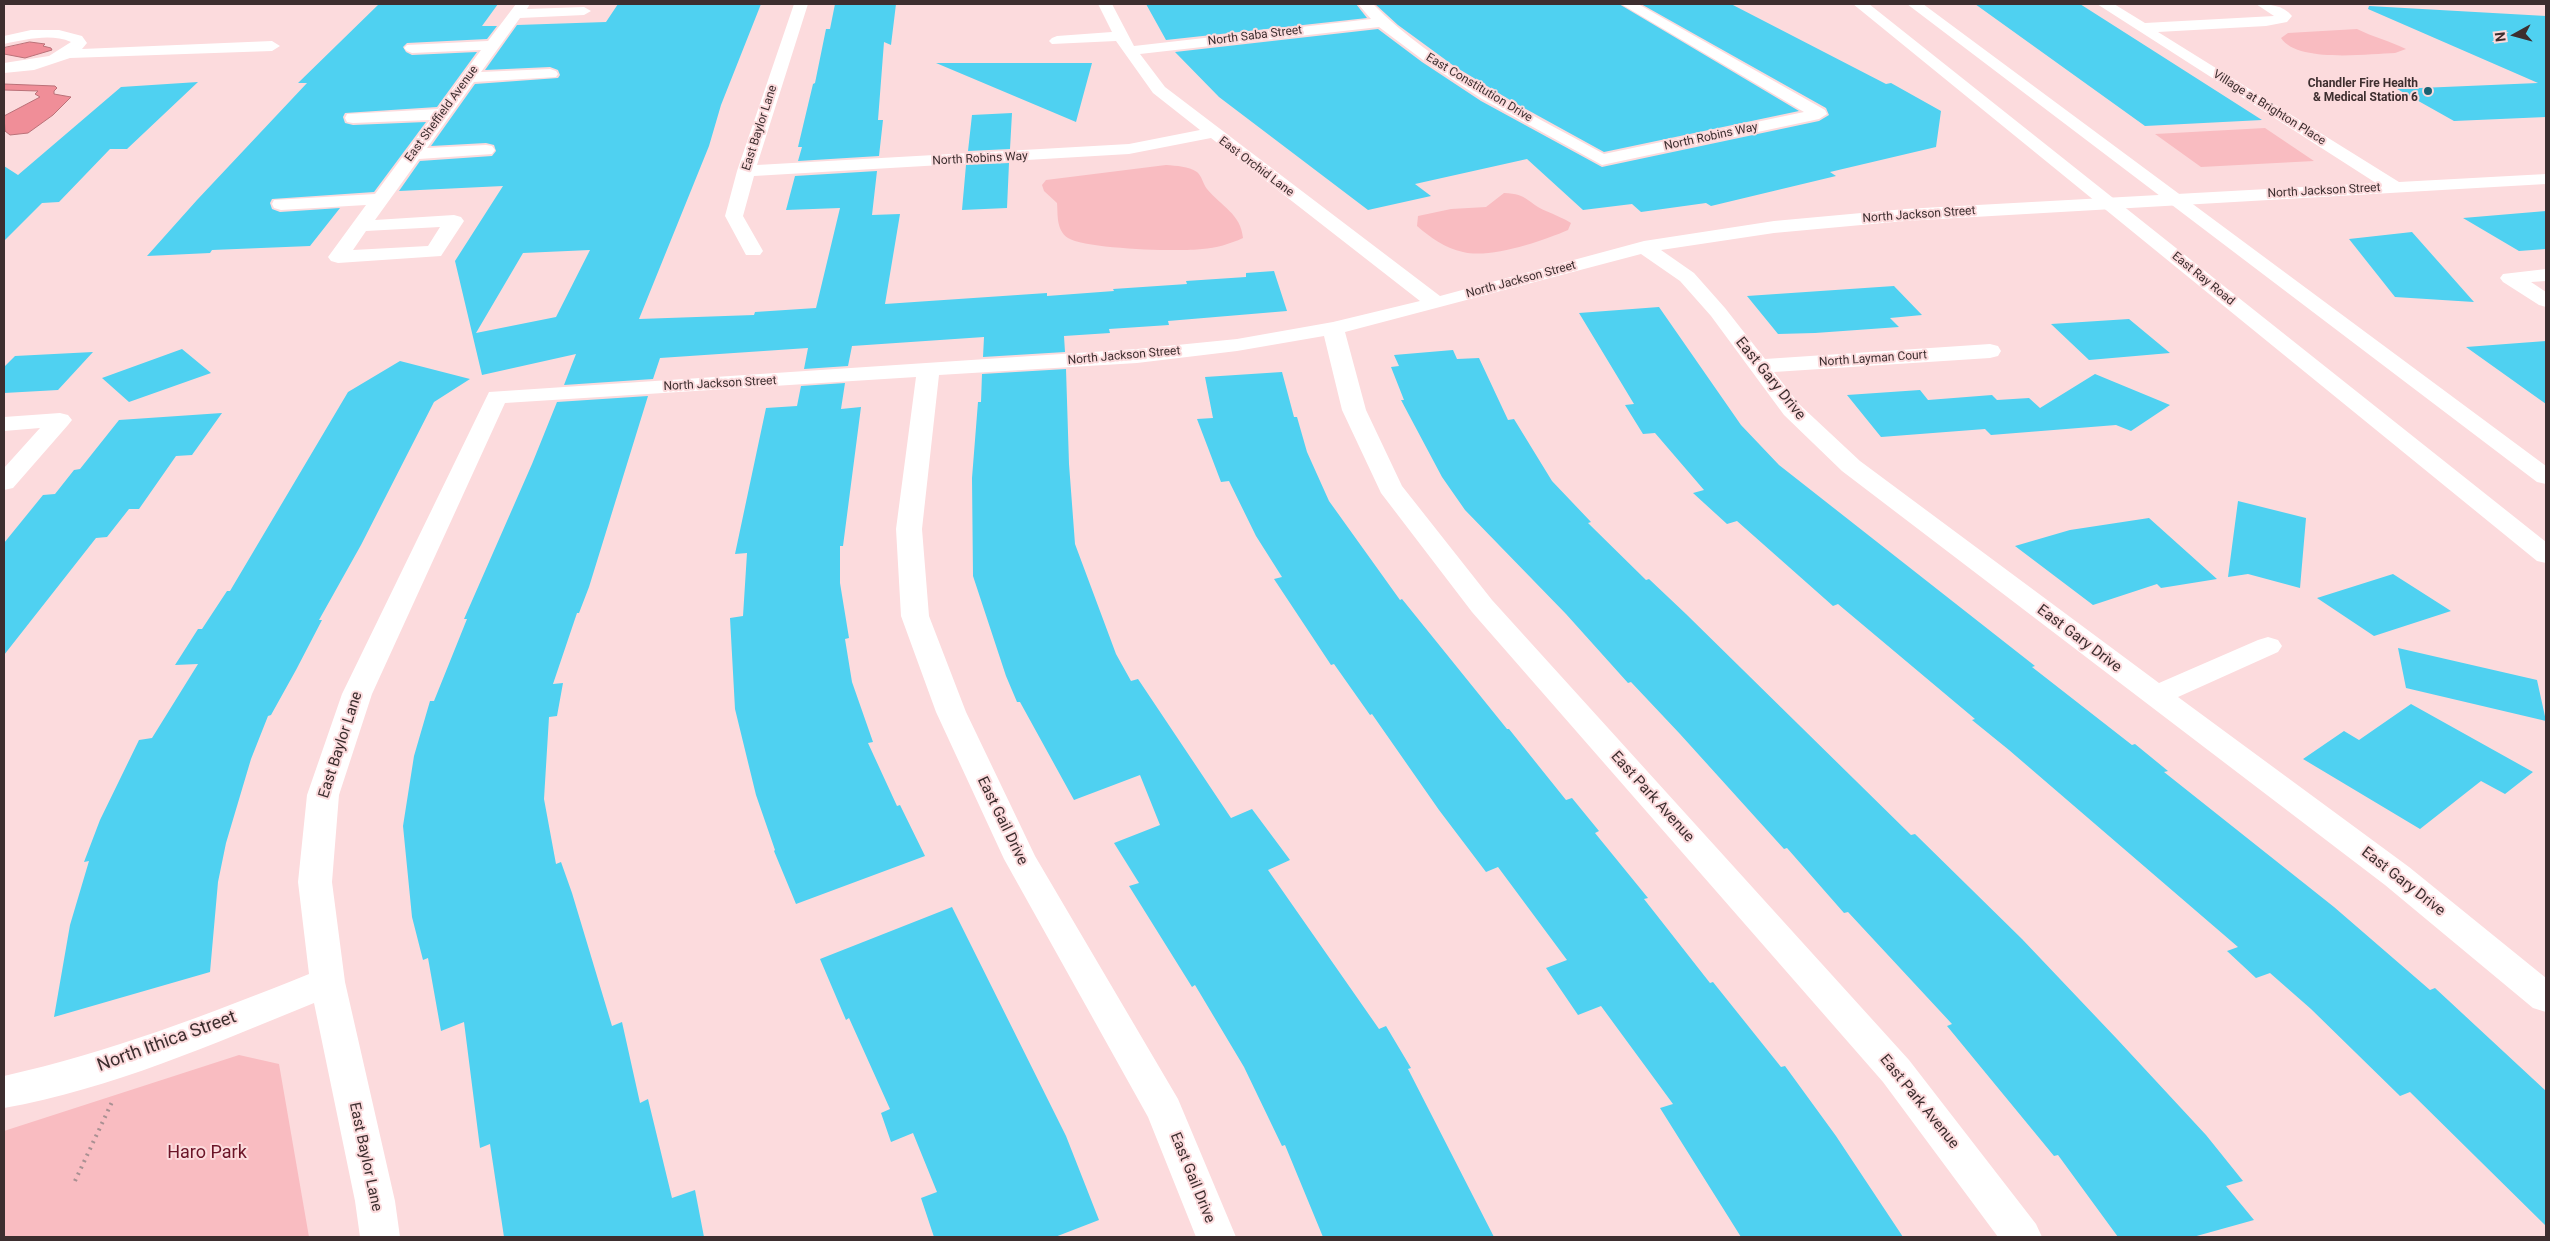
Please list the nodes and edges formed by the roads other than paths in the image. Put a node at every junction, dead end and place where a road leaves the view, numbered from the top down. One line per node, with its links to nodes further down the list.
1 (800, 4): 31 (street, East Baylor Lane)
2 (1105, 4): 17 (street, East Orchid Lane)
3 (1365, 4): 11 (street, East Constitution Drive)
4 (1628, 4): 30 (street, North Robins Way)
5 (1860, 4): 37 (street, East Ray Road)
6 (1914, 4): 35 (street)
7 (2104, 4): 12 (street, Village at Brighton Place)
8 (2263, 4): 12 (street)
9 (519, 9): 10 (street); 18 (street, East Sheffield Avenue)
10 (584, 11)
11 (1381, 22): 17 (street, North Saba Street); 30 (street, East Constitution Drive)
12 (2142, 28): 33 (street, Village at Brighton Place)
13 (284, 34): 16 (street)
14 (4, 40): 16 (street)
15 (1057, 41): 17 (street, North Saba Street)
16 (79, 43): 21 (street)
17 (1125, 43): 27 (street, East Orchid Lane)
18 (493, 44): 20 (street); 24 (street, East Sheffield Avenue)
19 (272, 46): 21 (street)
20 (412, 48)
21 (66, 54): 22 (street)
22 (4, 68)
23 (550, 74): 24 (street)
24 (469, 77): 25 (street, East Sheffield Avenue)
25 (443, 114): 26 (street); 29 (street, East Sheffield Avenue)
26 (353, 118)
27 (1212, 133): 31 (street, North Robins Way); 43 (street, East Orchid Lane)
28 (486, 150): 29 (street)
29 (414, 154): 34 (street, East Sheffield Avenue)
30 (1602, 160)
31 (746, 171): 40 (street, East Baylor Lane)
32 (2546, 179): 33 (street, North Jackson Street)
33 (2395, 187): 35 (street, North Jackson Street)
34 (380, 199): 36 (street); 38 (street, East Sheffield Avenue)
35 (2178, 200): 37 (street, North Jackson Street); 50 (street)
36 (281, 204)
37 (2110, 204): 39 (street, North Jackson Street); 52 (street, East Ray Road)
38 (362, 226): 38 (street, East Sheffield Avenue)
39 (1644, 247): 43 (street, North Jackson Street); 46 (street, East Gary Drive)
40 (752, 250)
41 (2546, 275): 42 (street)
42 (2546, 301)
43 (1436, 304): 44 (street, North Jackson Street)
44 (1333, 328): 47 (street, North Jackson Street); 60 (street, East Park Avenue)
45 (1990, 351): 46 (street, North Layman Court)
46 (1757, 366): 54 (street, East Gary Drive)
47 (928, 371): 48 (street, North Jackson Street); 59 (street, East Gail Drive)
48 (497, 397): 55 (street, East Baylor Lane)
49 (4, 424): 51 (street)
50 (2546, 477)
51 (4, 483)
52 (2546, 555)
53 (2268, 646): 54 (street)
54 (2154, 696): 56 (street, East Gary Drive)
55 (327, 982): 57 (street, North Ithica Street); 58 (street, East Baylor Lane)
56 (2546, 998)
57 (4, 1092)
58 (380, 1237)
59 (1216, 1237)
60 (2022, 1237)

